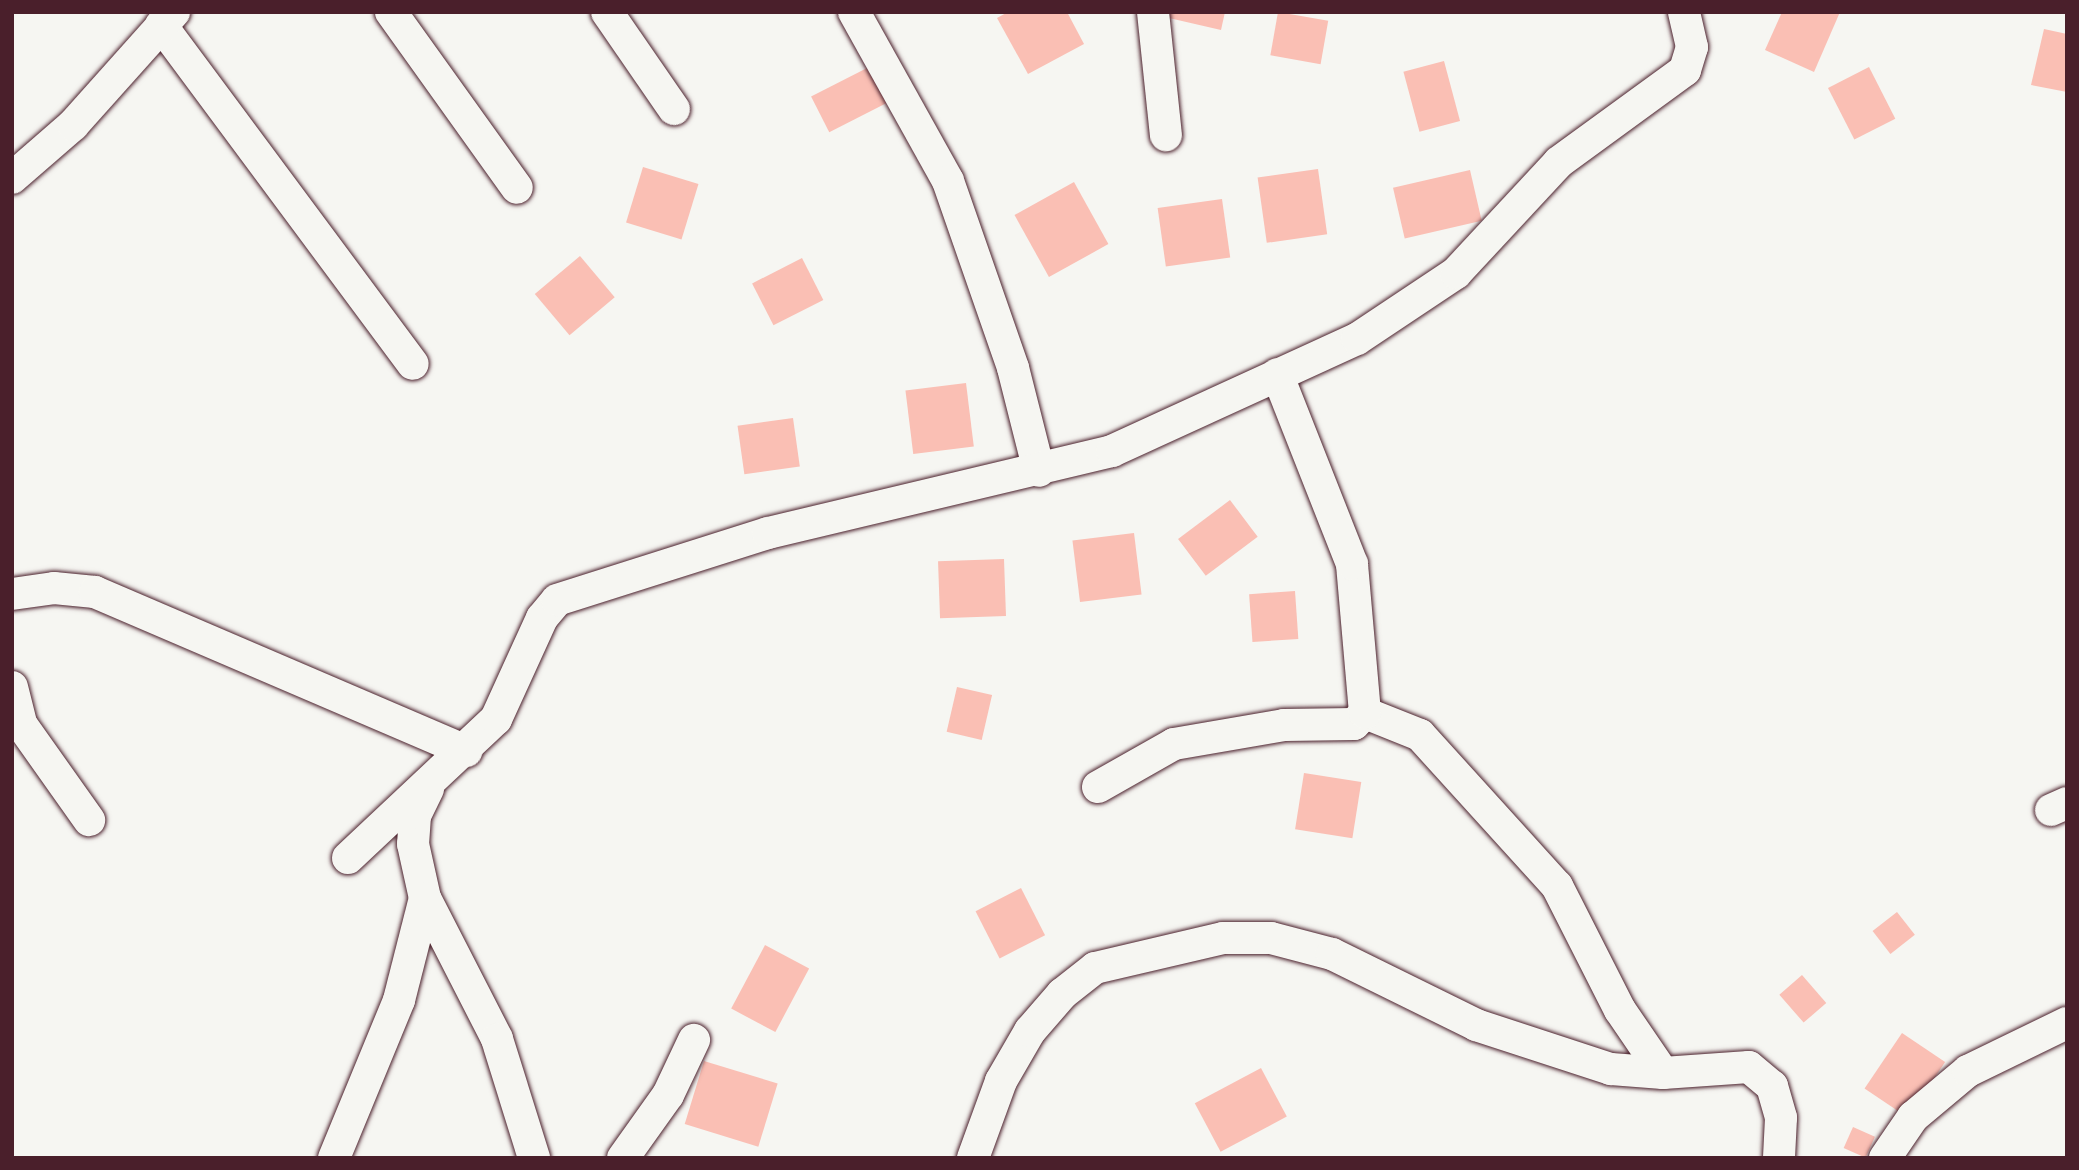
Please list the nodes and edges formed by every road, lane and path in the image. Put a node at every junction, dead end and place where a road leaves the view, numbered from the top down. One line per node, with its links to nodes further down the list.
1 (391, 12): 10 (street)
2 (607, 12): 7 (street)
3 (854, 12): 13 (street)
4 (1153, 12): 8 (street)
5 (1684, 12): 12 (street)
6 (168, 19): 9 (street); 11 (street)
7 (674, 109)
8 (1166, 135)
9 (12, 178)
10 (517, 188)
11 (413, 364)
12 (1277, 374): 13 (street); 16 (street)
13 (1039, 471): 17 (street)
14 (12, 594): 17 (street)
15 (12, 687): 20 (street)
16 (1365, 713): 19 (street); 25 (street)
17 (466, 751): 18 (street)
18 (430, 785): 21 (street); 22 (street)
19 (1098, 787)
20 (89, 820)
21 (348, 858)
22 (425, 898): 26 (street); 27 (street)
23 (2067, 1023): 31 (street)
24 (694, 1040): 28 (street)
25 (1663, 1073): 29 (street); 30 (street)
26 (334, 1158)
27 (534, 1158)
28 (623, 1158)
29 (973, 1158)
30 (1779, 1158)
31 (1885, 1158)

